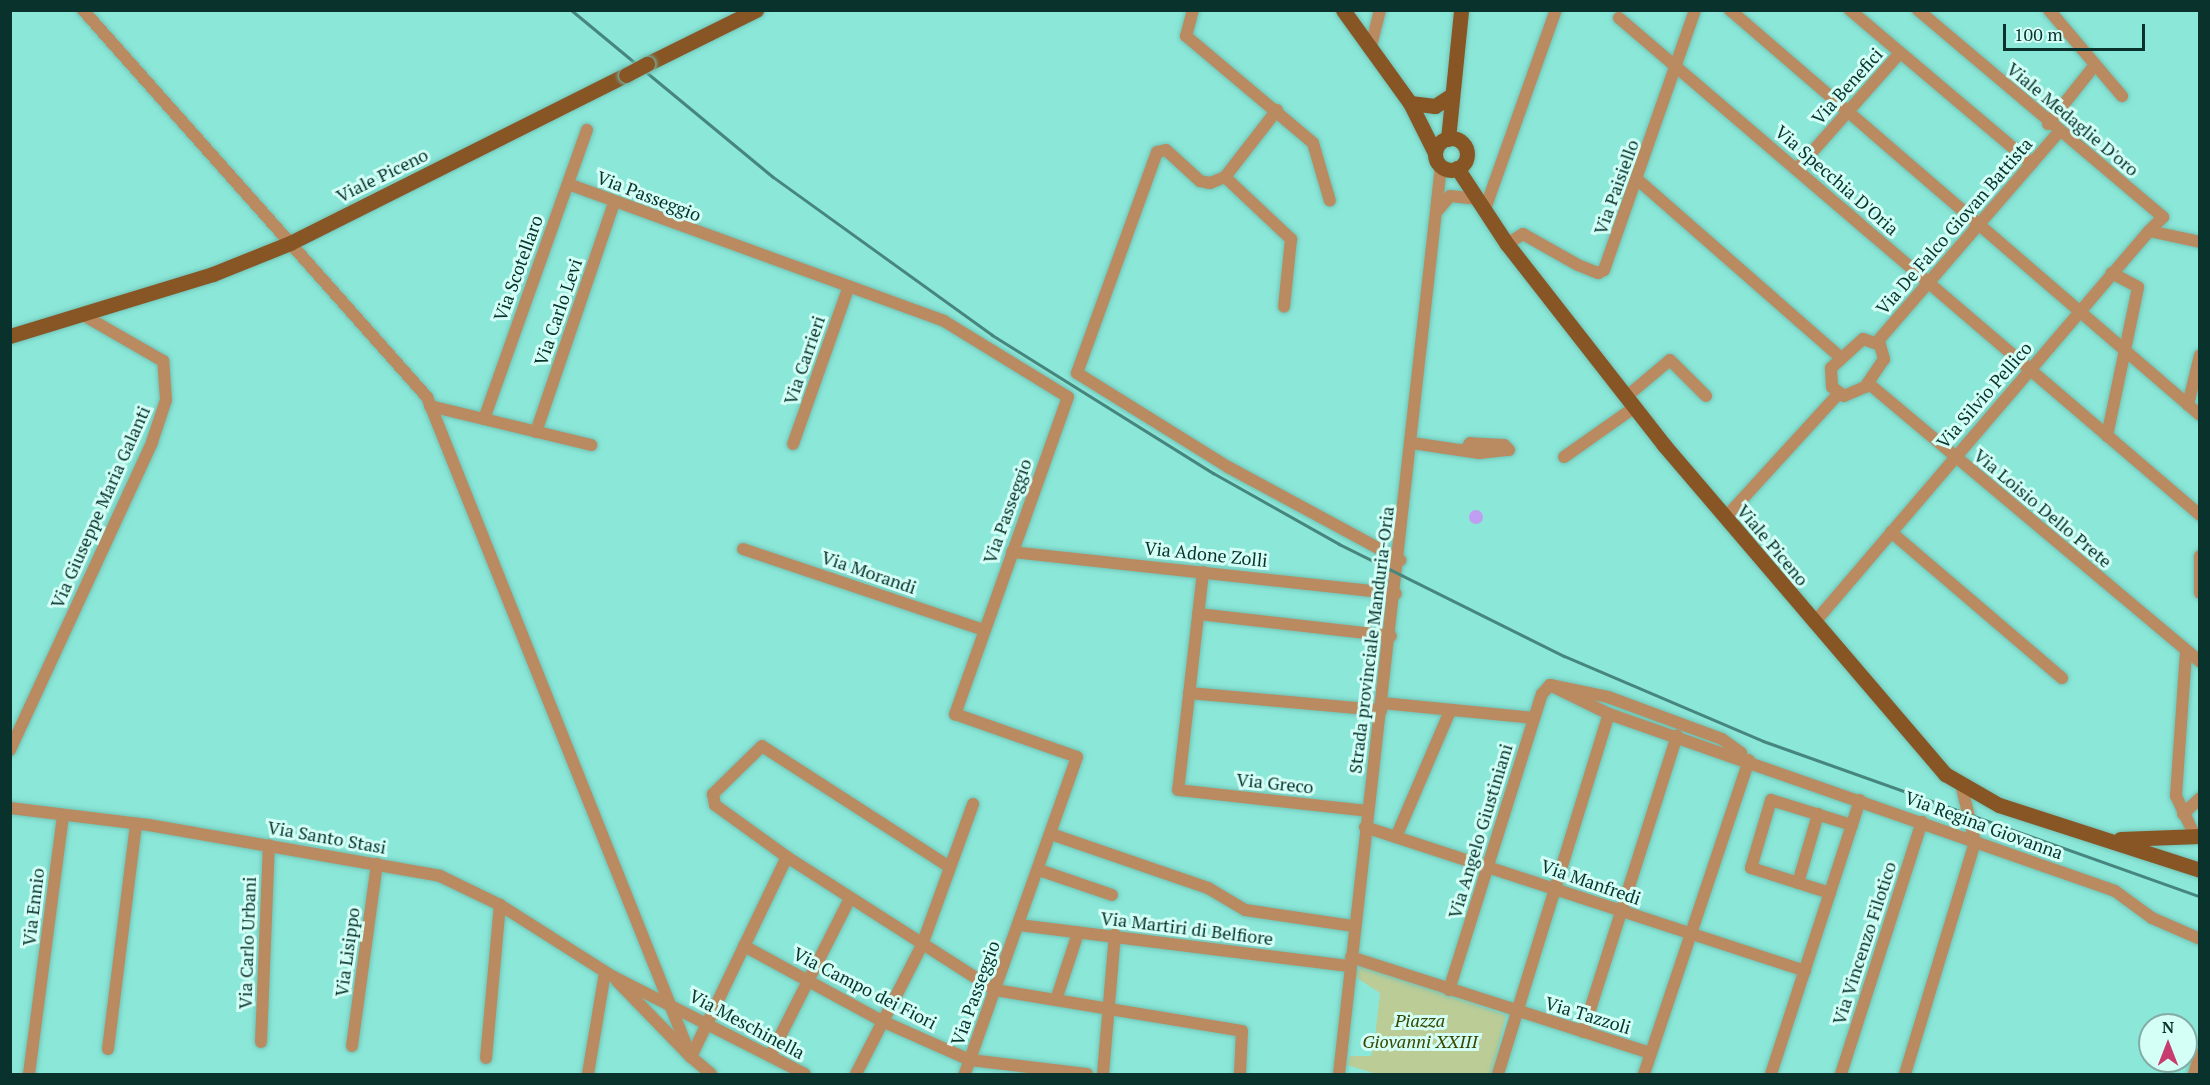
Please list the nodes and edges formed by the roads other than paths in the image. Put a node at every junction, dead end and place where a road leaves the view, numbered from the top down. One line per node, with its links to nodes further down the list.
1 (83, 10): 39 (street)
2 (756, 10): 39 (main road, Viale Piceno, bridge)
3 (1193, 10): 21 (street)
4 (1380, 10): 14 (street)
5 (1461, 10): 18 (main road)
6 (1556, 10): 34 (street)
7 (1695, 10): 17 (street, Via Paisiello)
8 (1730, 10): 22 (street)
9 (1850, 10): 15 (street)
10 (2049, 10): 16 (street)
11 (1342, 11): 14 (main road)
12 (1927, 13): 23 (street, Viale Medaglie D'oro)
13 (1619, 18): 17 (street, Via Specchia D'Oria)
14 (1370, 50): 20 (main road)
15 (1900, 53): 22 (street, Via Benefici); 27 (street)
16 (2095, 65): 19 (street); 23 (street)
17 (1677, 67): 28 (street, Via Specchia D'Oria); 30 (street, Via Paisiello)
18 (1452, 96): 20 (main road); 26 (main road)
19 (2122, 96)
20 (1414, 109): 26 (main road)
21 (1277, 110): 29 (street); 32 (street)
22 (1849, 110): 28 (street, Via Benefici); 36 (street)
23 (2048, 124): 25 (street, Viale Medaglie D'oro)
24 (587, 130): 31 (street, Via Scotellaro)
25 (2058, 133): 27 (street, Via De Falco Giovan Battista); 37 (street, Viale Medaglie D'oro)
26 (1451, 154): 34 (main road, Viale Piceno); 35 (street, Strada provinciale Manduria-Oria)
27 (2032, 164): 36 (street, Via De Falco Giovan Battista)
28 (1797, 169): 42 (street, Via Specchia D'Oria)
29 (1225, 177): 44 (street); 75 (street)
30 (1638, 180): 40 (street, Via Paisiello); 51 (street)
31 (568, 184): 33 (street, Via Passeggio); 60 (street, Via Scotellaro)
32 (1330, 201)
33 (614, 203): 43 (street, Via Passeggio); 61 (street, Via Carlo Levi)
34 (1482, 204): 35 (street); 40 (main road, Viale Piceno)
35 (1438, 210): 63 (street, Strada provinciale Manduria-Oria)
36 (1978, 225): 42 (street, Via De Falco Giovan Battista); 45 (street)
37 (2148, 231): 38 (street); 41 (street, Via Silvio Pellico)
38 (2199, 242)
39 (290, 243): 46 (main road, Viale Piceno); 58 (street)
40 (1507, 244): 56 (main road, Viale Piceno)
41 (2112, 273): 45 (street, Via Silvio Pellico); 49 (street)
42 (1928, 282): 48 (street, Via De Falco Giovan Battista); 52 (street, Via Specchia D'Oria)
43 (848, 289): 64 (street, Via Carrieri); 73 (street, Via Passeggio)
44 (1284, 307)
45 (2080, 311): 49 (street); 52 (street, Via Silvio Pellico)
46 (83, 315): 47 (main road, Viale Piceno); 93 (street, Via Giuseppe Maria Galanti)
47 (10, 336)
48 (1876, 342): 51 (street); 53 (street)
49 (2126, 351): 57 (street); 62 (street)
50 (2199, 355): 57 (street)
51 (1840, 357): 54 (street)
52 (2030, 370): 62 (street, Via Specchia D'Oria); 68 (street, Via Silvio Pellico)
53 (1868, 383): 54 (street); 68 (street, Via Loisio Dello Prete)
54 (1839, 393): 70 (street)
55 (1706, 396): 56 (street)
56 (1630, 402): 67 (street); 70 (main road, Viale Piceno)
57 (2188, 405): 59 (street)
58 (430, 406): 60 (street); 144 (street)
59 (2199, 415)
60 (483, 419): 61 (street)
61 (536, 432): 65 (street)
62 (2107, 436): 69 (street, Via Specchia D'Oria)
63 (1412, 443): 66 (street); 75 (street, Strada provinciale Manduria-Oria)
64 (793, 444)
65 (591, 445)
66 (1467, 448)
67 (1563, 457)
68 (1955, 458): 71 (street, Via Silvio Pellico); 83 (street, Via Loisio Dello Prete)
69 (2199, 515)
70 (1725, 518): 80 (main road, Viale Piceno)
71 (1891, 532): 80 (street, Via Silvio Pellico); 85 (street)
72 (743, 549): 81 (street, Via Morandi)
73 (1012, 552): 76 (street, Via Adone Zolli); 81 (street, Via Passeggio)
74 (2199, 556): 77 (street)
75 (1400, 560): 78 (street, Strada provinciale Manduria-Oria)
76 (1203, 572): 78 (street, Via Adone Zolli); 79 (street)
77 (2199, 593)
78 (1396, 594): 82 (street, Strada provinciale Manduria-Oria)
79 (1198, 614): 82 (street); 87 (street)
80 (1814, 623): 95 (main road, Viale Piceno)
81 (984, 630): 108 (street, Via Passeggio)
82 (1391, 636): 88 (street, Strada provinciale Manduria-Oria)
83 (2186, 652): 84 (street, Via Loisio Dello Prete); 102 (street)
84 (2198, 659)
85 (2062, 678)
86 (1550, 685): 90 (street, Via Regina Giovanna); 91 (street, Via Angelo Giustiniani); 94 (street)
87 (1190, 693): 88 (street); 100 (street, Via Greco)
88 (1382, 707): 89 (street); 100 (street, Strada provinciale Manduria-Oria)
89 (1450, 711): 91 (street); 110 (street)
90 (1609, 714): 92 (street, Via Regina Giovanna); 123 (street)
91 (1534, 718): 119 (street, Via Angelo Giustiniani)
92 (1677, 736): 94 (street, Via Regina Giovanna); 128 (street)
93 (10, 750)
94 (1749, 760): 97 (street, Via Regina Giovanna); 132 (street)
95 (1962, 788): 111 (main road, Viale Piceno); 113 (street)
96 (2199, 798): 102 (street)
97 (1860, 800): 104 (street, Via Regina Giovanna); 106 (street)
98 (973, 804): 118 (street)
99 (10, 808): 103 (street, Via Santo Stasi)
100 (1368, 811): 107 (street, Strada provinciale Manduria-Oria)
101 (1818, 814): 106 (street); 122 (street); 122 (street)
102 (2183, 814): 109 (street)
103 (63, 815): 105 (street, Via Santo Stasi); 159 (street, Via Ennio)
104 (1922, 822): 113 (street, Via Regina Giovanna); 172 (street, Via Vincenzo Filotico)
105 (136, 824): 114 (street, Via Santo Stasi); 152 (street)
106 (1852, 825): 124 (street)
107 (1365, 826): 110 (street, Via Manfredi); 130 (street, Strada provinciale Manduria-Oria)
108 (1051, 834): 120 (street, Via Passeggio); 130 (street)
109 (2197, 836): 112 (main road)
110 (1396, 837): 119 (street, Via Manfredi)
111 (2099, 838): 112 (main road); 116 (main road, Viale Piceno)
112 (2166, 838): 116 (main road)
113 (1975, 842): 134 (street, Via Regina Giovanna); 173 (street)
114 (269, 845): 117 (street, Via Santo Stasi); 150 (street, Via Carlo Urbani)
115 (787, 856): 118 (street); 126 (street); 136 (street)
116 (2166, 859): 121 (main road, Viale Piceno)
117 (377, 864): 127 (street, Via Santo Stasi); 151 (street, Via Lisippo)
118 (948, 866): 135 (street)
119 (1488, 866): 123 (street, Via Manfredi); 142 (street, Via Angelo Giustiniani)
120 (1039, 870): 125 (street); 129 (street, Via Passeggio)
121 (2199, 870)
122 (1798, 883): 124 (street)
123 (1554, 888): 128 (street, Via Manfredi); 146 (street)
124 (1830, 893): 138 (street)
125 (1112, 896)
126 (850, 898): 135 (street); 140 (street)
127 (500, 905): 139 (street, Via Santo Stasi); 157 (street)
128 (1622, 911): 132 (street, Via Manfredi); 149 (street)
129 (1019, 925): 131 (street, Via Martiri di Belfiore); 141 (street, Via Passeggio)
130 (1354, 926): 137 (street, Strada provinciale Manduria-Oria)
131 (1078, 933): 133 (street, Via Martiri di Belfiore); 143 (street)
132 (1690, 934): 138 (street, Via Manfredi); 153 (street)
133 (1115, 936): 137 (street, Via Martiri di Belfiore); 145 (street)
134 (2199, 939)
135 (922, 945): 141 (street); 147 (street)
136 (744, 946): 140 (street, Via Campo dei Fiori); 148 (street)
137 (1350, 962): 142 (street); 168 (street, Strada provinciale Manduria-Oria)
138 (1805, 971): 171 (street)
139 (608, 974): 144 (street, Via Santo Stasi); 156 (street, Via Santo Stasi); 160 (street)
140 (810, 982): 147 (street, Via Campo dei Fiori); 155 (street)
141 (995, 990): 143 (street); 158 (street, Via Passeggio)
142 (1449, 990): 146 (street)
143 (1056, 1000): 145 (street)
144 (673, 1005): 148 (street, Via Meschinella); 156 (street)
145 (1109, 1009): 166 (street); 167 (street)
146 (1516, 1011): 149 (street, Via Tazzoli); 169 (street)
147 (882, 1021): 158 (street, Via Campo dei Fiori); 163 (street)
148 (707, 1023): 155 (street, Via Meschinella); 156 (street)
149 (1583, 1032): 153 (street, Via Tazzoli)
150 (261, 1042)
151 (352, 1046)
152 (108, 1049)
153 (1650, 1053): 170 (street)
154 (2199, 1054): 174 (street)
155 (770, 1056): 162 (street, Via Meschinella)
156 (691, 1057): 161 (street, Via Santo Stasi)
157 (486, 1058)
158 (970, 1060): 164 (street, Via Passeggio); 165 (street, Via Campo dei Fiori)
159 (29, 1074)
160 (588, 1074)
161 (711, 1074)
162 (805, 1074)
163 (856, 1074)
164 (965, 1074)
165 (1087, 1074)
166 (1104, 1074)
167 (1240, 1074)
168 (1340, 1074)
169 (1498, 1074)
170 (1644, 1074)
171 (1772, 1074)
172 (1841, 1074)
173 (1905, 1074)
174 (2194, 1074)

